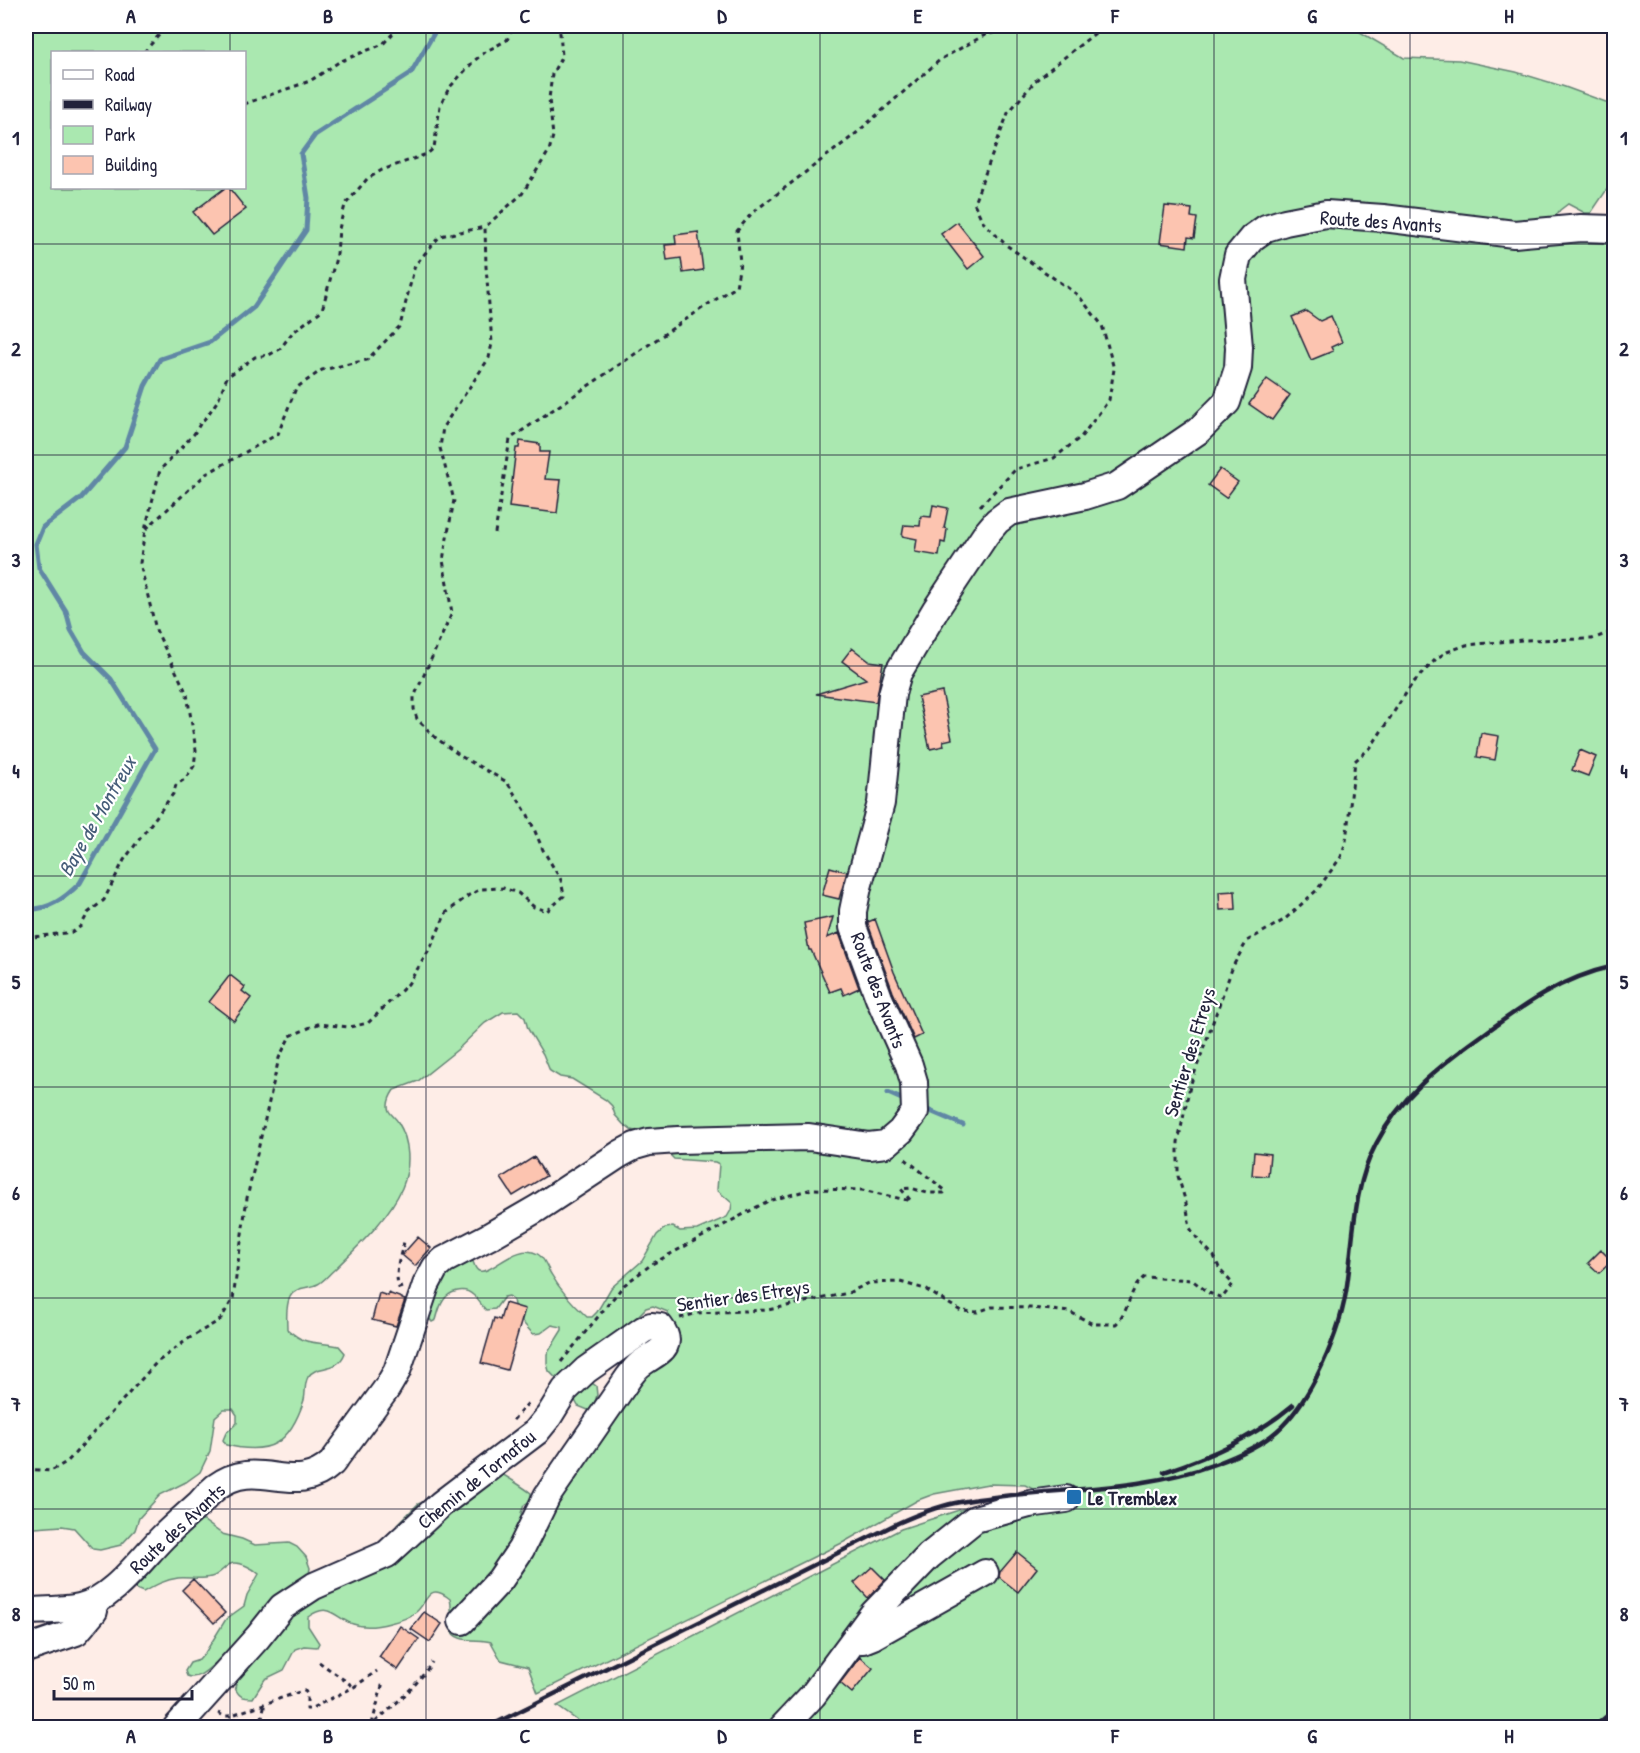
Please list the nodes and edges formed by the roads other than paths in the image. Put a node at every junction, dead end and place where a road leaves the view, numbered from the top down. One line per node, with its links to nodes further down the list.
1 (1614, 229): 4 (street, Route des Avants)
2 (1066, 1499): 7 (street)
3 (985, 1573): 7 (street)
4 (90, 1604): 5 (street, Route des Avants); 8 (street)
5 (26, 1611)
6 (462, 1621): 9 (street, Chemin de Tornafou)
7 (855, 1639): 10 (street)
8 (28, 1648)
9 (176, 1728)
10 (782, 1728)

